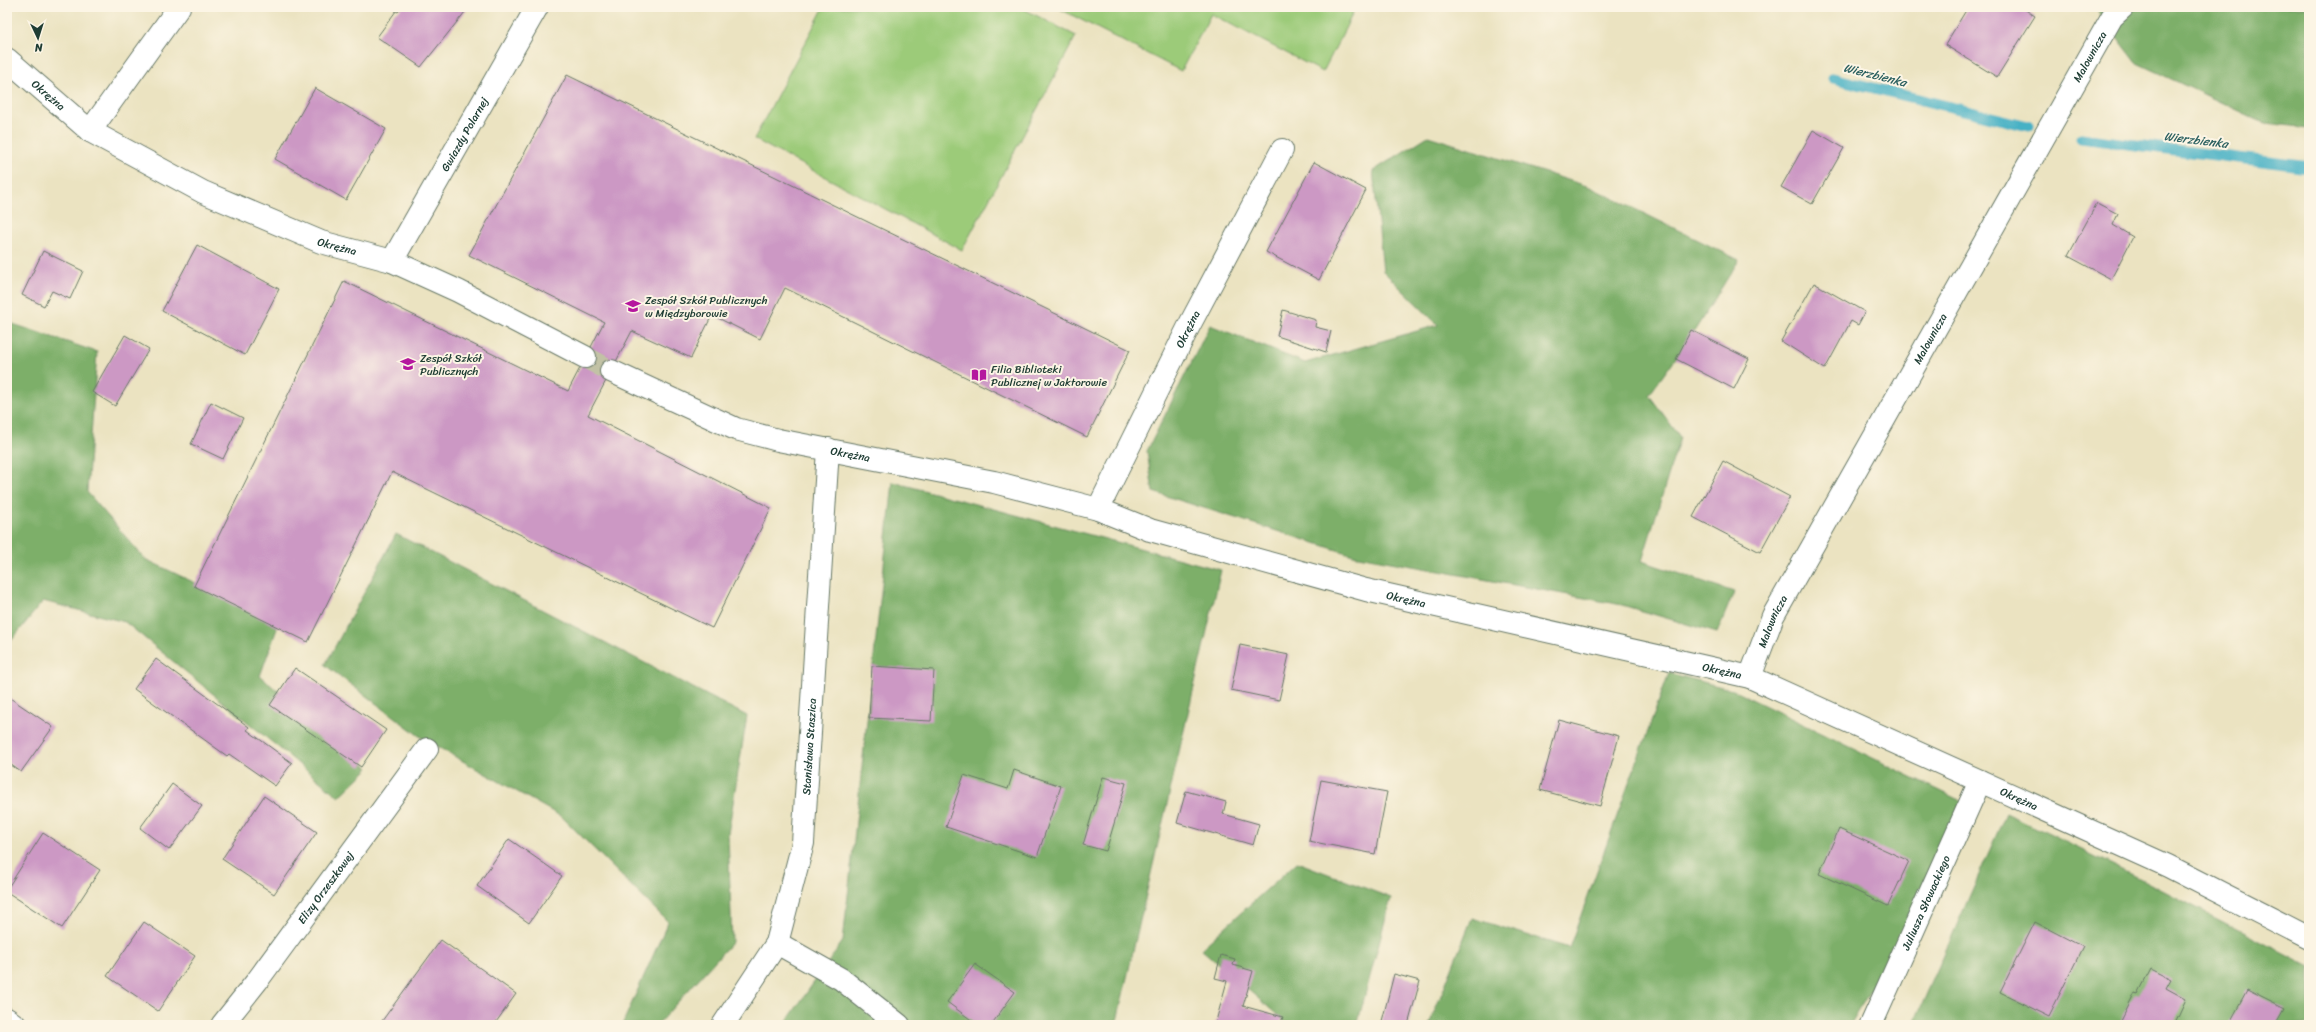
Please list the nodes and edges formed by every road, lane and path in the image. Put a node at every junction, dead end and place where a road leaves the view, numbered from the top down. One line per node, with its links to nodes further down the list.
1 (179, 7): 5 (street)
2 (537, 7): 7 (street, Gwiazdy Polarnej)
3 (2123, 7): 12 (street, Malownicza)
4 (7, 59): 5 (street, Okrężna)
5 (90, 131): 7 (street, Okrężna)
6 (1282, 150): 11 (street, Okrężna)
7 (392, 261): 8 (street, Okrężna)
8 (586, 358)
9 (611, 371): 10 (street, Okrężna)
10 (828, 450): 11 (street, Okrężna); 16 (street, Stanisława Staszica)
11 (1098, 509): 12 (street, Okrężna)
12 (1750, 677): 14 (street, Okrężna)
13 (427, 749): 19 (street, Elizy Orzeszkowej)
14 (1980, 781): 15 (street, Okrężna); 22 (street, Juliusza Słowackiego)
15 (2309, 938)
16 (777, 944): 20 (street, Stanisława Staszica); 21 (street)
17 (7, 1019): 18 (street)
18 (15, 1025)
19 (222, 1025)
20 (723, 1025)
21 (899, 1025)
22 (1871, 1025)

